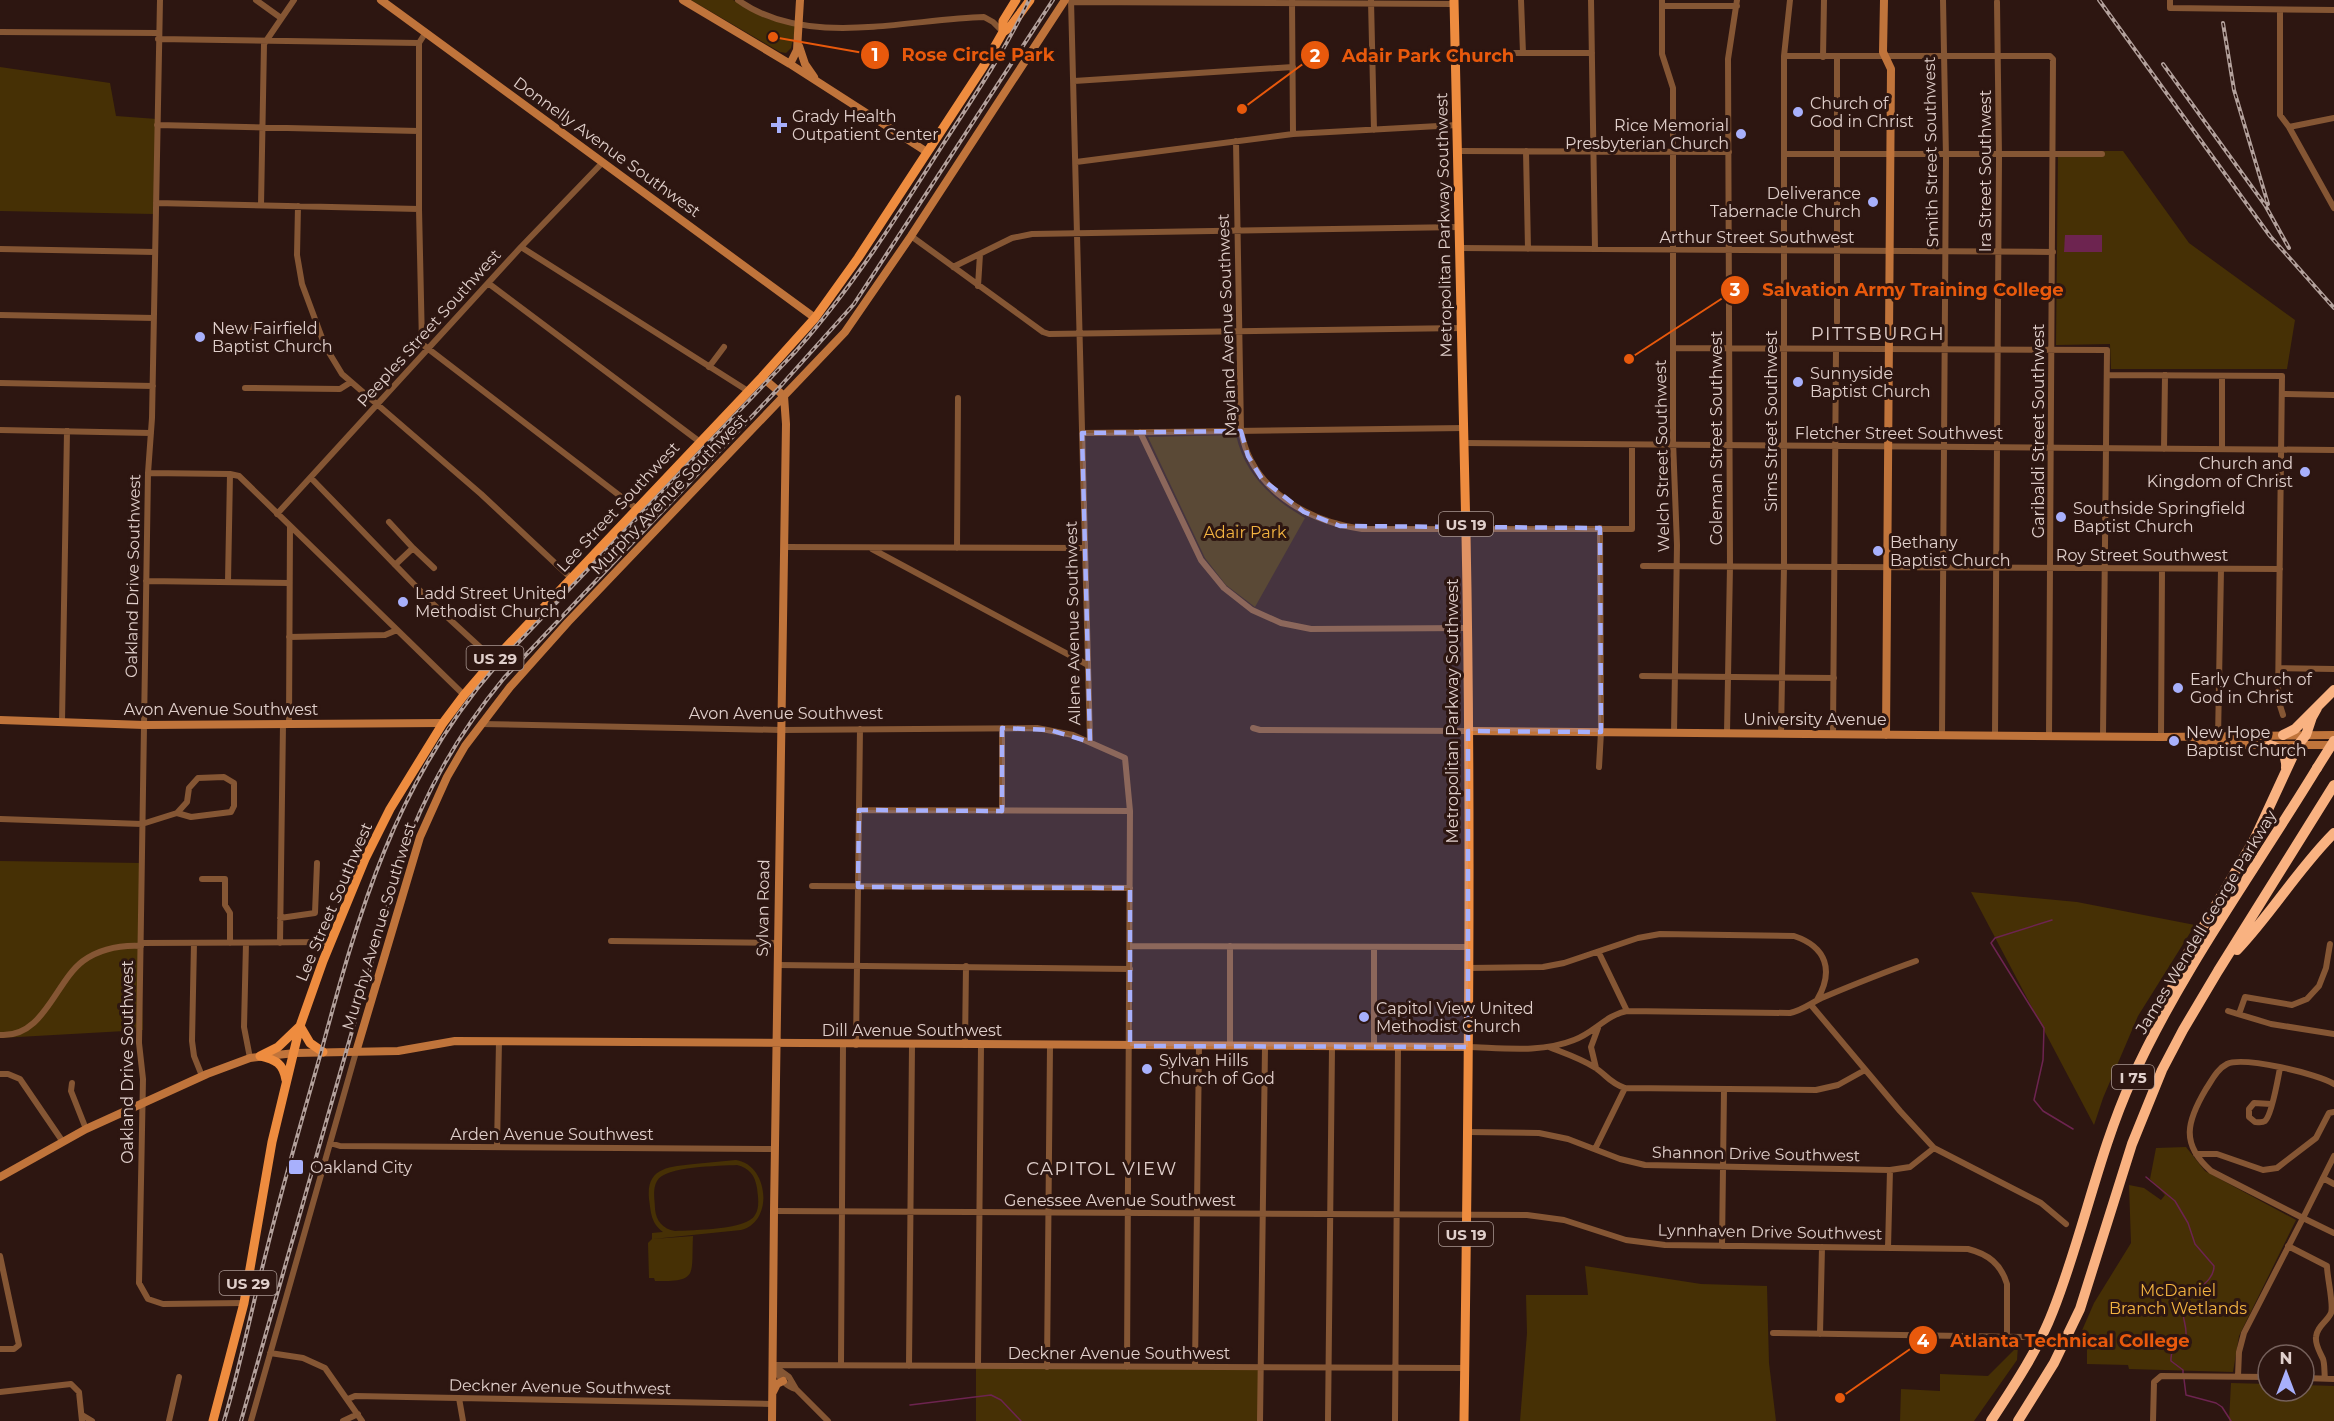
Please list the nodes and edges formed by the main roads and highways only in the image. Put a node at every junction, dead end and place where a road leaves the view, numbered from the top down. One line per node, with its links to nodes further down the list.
1 (381, 0): 14 (main road, Donnelly Avenue Southwest)
2 (683, 0): 11 (main road)
3 (800, 0): 10 (main road)
4 (1016, 0): 9 (main road, US 29)
5 (1030, 0): 9 (main road, Lee Street Southwest / US 29)
6 (1884, 0): 22 (main road)
7 (1069, 1): 16 (main road, Murphy Avenue Southwest)
8 (1454, 2): 21 (main road, Metropolitan Parkway Southwest / US 19)
9 (1003, 32): 13 (main road, Lee Street Southwest / US 29)
10 (798, 43): 11 (main road); 12 (main road)
11 (790, 64): 12 (main road)
12 (816, 80): 13 (main road)
13 (927, 152): 14 (main road, Lee Street Southwest / US 29)
14 (815, 318): 15 (main road, Lee Street Southwest / US 29)
15 (762, 377): 16 (main road); 20 (main road, Lee Street Southwest / US 29)
16 (784, 396): 36 (main road, Sylvan Road); 39 (main road, Murphy Avenue Southwest)
17 (2334, 690): 18 (highway)
18 (2317, 708): 23 (highway); 24 (highway)
19 (0, 720): 20 (main road, Avon Avenue Southwest)
20 (443, 723): 34 (main road, Lee Street Southwest / US 29)
21 (1468, 731): 22 (main road, University Avenue); 37 (main road, Metropolitan Parkway Southwest / US 19)
22 (1886, 735): 26 (main road, University Avenue)
23 (2283, 735): 24 (main road, University Avenue); 26 (main road, University Avenue)
24 (2306, 735): 25 (main road, University Avenue); 29 (highway)
25 (2334, 735)
26 (2218, 739): 28 (main road, University Avenue)
27 (2334, 743): 29 (main road, University Avenue); 35 (highway, James Wendell George Parkway / I 75, bridge)
28 (2270, 745): 29 (main road, University Avenue); 30 (highway)
29 (2298, 746): 30 (highway)
30 (2286, 771): 35 (highway)
31 (2334, 785): 33 (highway)
32 (2334, 833): 33 (highway)
33 (2252, 926): 50 (highway, I 75)
34 (300, 1026): 38 (main road); 40 (main road, Lee Street Southwest / US 29); 41 (main road)
35 (2154, 1034): 49 (highway, James Wendell George Parkway / I 75)
36 (777, 1044): 37 (main road, Dill Avenue Southwest); 39 (main road, Dill Avenue Southwest); 45 (main road, Sylvan Road)
37 (1468, 1047): 48 (main road, Metropolitan Parkway Southwest / US 19)
38 (322, 1052): 39 (main road, Dill Avenue Southwest); 40 (main road, Dill Avenue Southwest)
39 (356, 1052)
40 (295, 1053): 41 (main road, Dill Avenue Southwest); 42 (main road, Lee Street Southwest / US 29)
41 (255, 1057): 42 (main road); 43 (main road, Dill Avenue Southwest)
42 (287, 1089): 46 (main road, Lee Street Southwest / US 29)
43 (0, 1177)
44 (787, 1381): 45 (main road)
45 (772, 1393): 47 (main road, Sylvan Road)
46 (213, 1421)
47 (772, 1421)
48 (1464, 1421)
49 (1991, 1421)
50 (2018, 1421)

